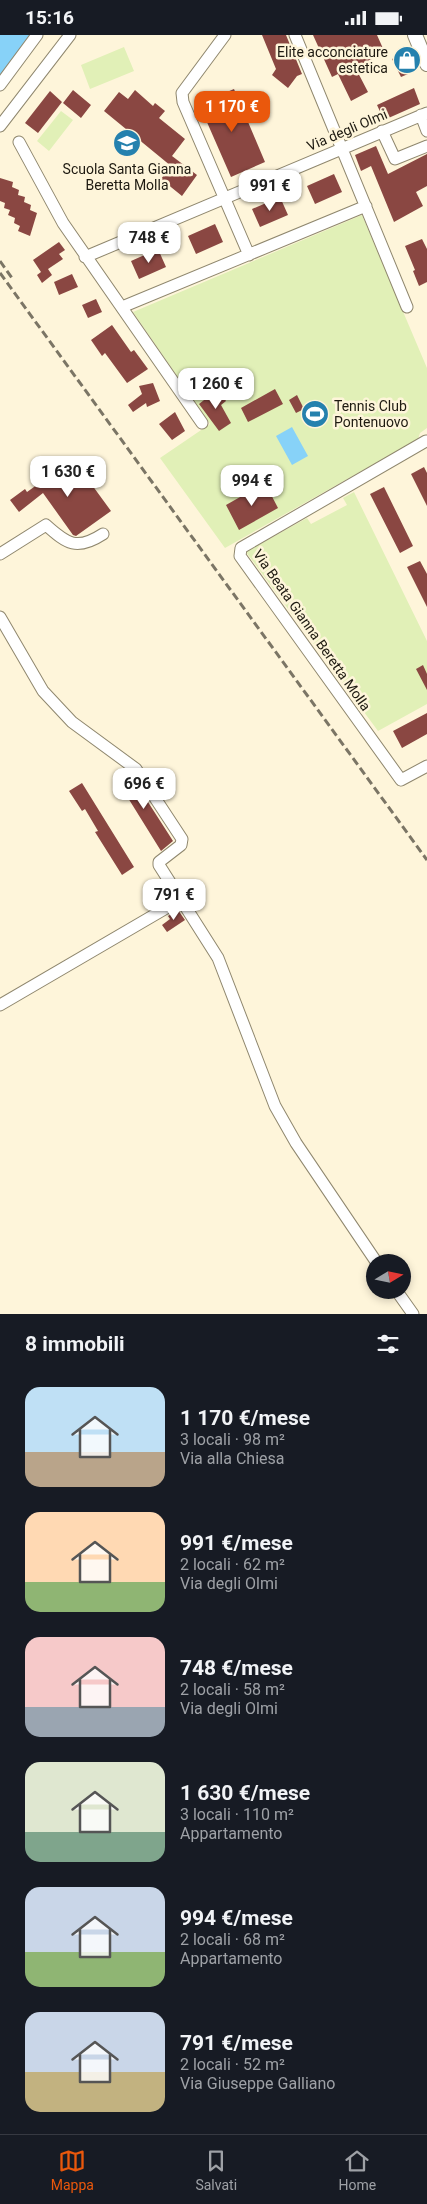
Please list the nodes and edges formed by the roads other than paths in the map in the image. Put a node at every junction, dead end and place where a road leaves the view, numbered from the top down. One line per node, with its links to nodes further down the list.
1 (37, 35): 7 (street)
2 (70, 35): 9 (street)
3 (225, 35): 15 (street)
4 (295, 35): 14 (street)
5 (415, 35): 6 (main road)
6 (427, 64)
7 (0, 85)
8 (424, 114): 10 (street, Via degli Olmi); 11 (street)
9 (0, 126)
10 (382, 131): 13 (street); 14 (street, Via degli Olmi)
11 (427, 131)
12 (19, 142): 18 (street)
13 (427, 146)
14 (342, 149): 15 (street, Via degli Olmi); 16 (street)
15 (223, 198): 17 (street); 18 (street, Via degli Olmi)
16 (366, 206): 17 (street); 20 (street)
17 (248, 255): 19 (street)
18 (86, 257): 19 (street)
19 (122, 307): 21 (street)
20 (407, 307)
21 (202, 423)
22 (426, 441): 26 (street, Via Beata Gianna Beretta Molla)
23 (103, 534): 24 (street)
24 (0, 554)
25 (0, 617): 27 (street)
26 (427, 766)
27 (180, 900): 28 (street); 29 (street)
28 (0, 1005)
29 (372, 1254)
30 (402, 1299): 31 (street)
31 (413, 1314)

